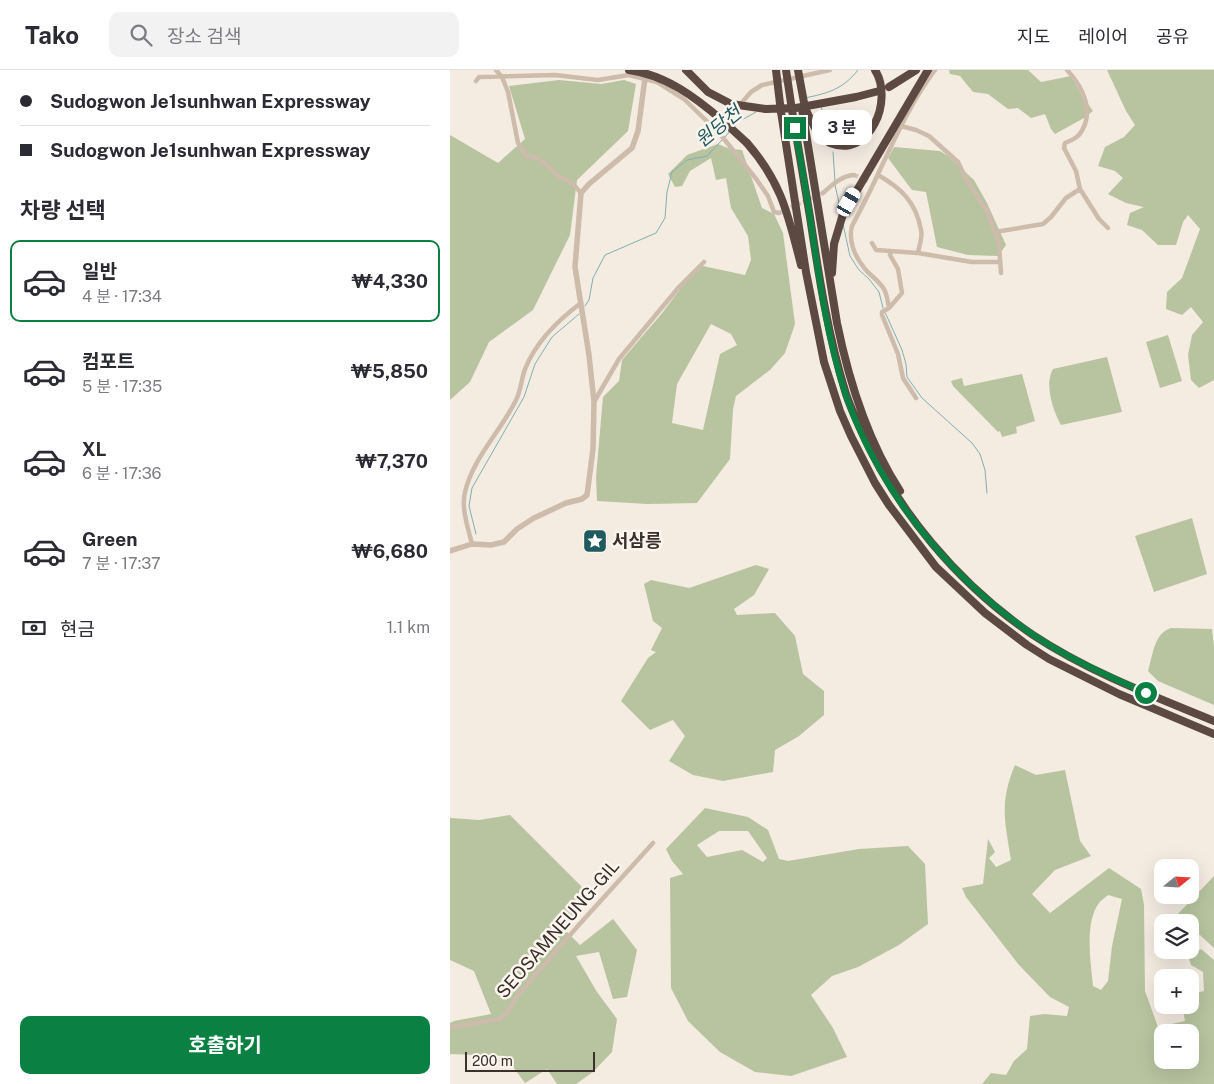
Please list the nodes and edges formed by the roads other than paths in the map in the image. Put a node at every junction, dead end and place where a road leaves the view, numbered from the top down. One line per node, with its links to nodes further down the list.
1 (496, 70): 13 (street)
2 (629, 70): 39 (highway, bridge)
3 (776, 70): 39 (highway, bridge)
4 (786, 70): 45 (highway, bridge)
5 (798, 70): 18 (highway, bridge)
6 (830, 70): 20 (street)
7 (875, 70): 18 (highway)
8 (916, 70): 16 (highway)
9 (928, 70): 40 (highway)
10 (935, 70): 19 (street)
11 (1067, 70): 25 (street)
12 (687, 71): 17 (highway, bridge)
13 (502, 78): 14 (street); 15 (street); 26 (street)
14 (645, 78): 20 (street); 26 (street)
15 (476, 81)
16 (889, 87)
17 (879, 91)
18 (804, 108): 40 (highway)
19 (901, 126): 22 (street); 30 (street)
20 (718, 132): 28 (street)
21 (854, 175): 27 (street)
22 (878, 175): 24 (street); 33 (street)
23 (868, 181): 24 (street)
24 (873, 184): 38 (street)
25 (1080, 189): 29 (street); 30 (street)
26 (581, 192): 37 (street)
27 (823, 194)
28 (779, 213)
29 (1108, 228)
30 (995, 232): 35 (street)
31 (872, 243): 32 (street)
32 (891, 252): 33 (street); 38 (street)
33 (918, 253): 35 (street)
34 (704, 262): 42 (street)
35 (1000, 262): 36 (street)
36 (1001, 273)
37 (581, 303): 42 (street); 43 (street)
38 (886, 310): 41 (street)
39 (819, 336): 47 (highway)
40 (840, 337): 45 (highway)
41 (916, 398)
42 (594, 402): 43 (street)
43 (472, 544): 44 (street)
44 (450, 551)
45 (946, 559): 46 (highway)
46 (1214, 721)
47 (1214, 734)
48 (653, 843): 49 (street, SEOSAMNEUNG-GIL)
49 (450, 1027)

